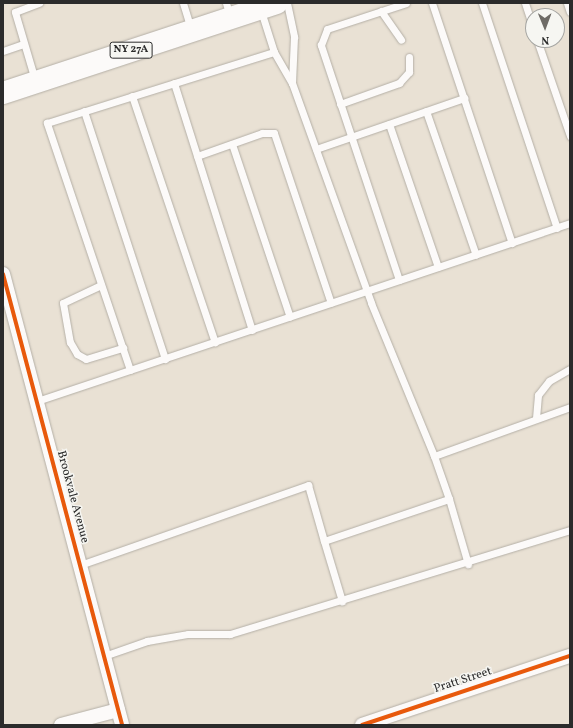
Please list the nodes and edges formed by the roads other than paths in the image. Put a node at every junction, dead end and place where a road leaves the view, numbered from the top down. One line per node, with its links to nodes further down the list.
1 (39, 3): 14 (lane)
2 (183, 3): 12 (lane)
3 (287, 3): 21 (lane)
4 (406, 3): 10 (lane)
5 (432, 3): 24 (lane)
6 (482, 3): 35 (lane)
7 (567, 3): 11 (lane)
8 (268, 6): 9 (main road, NY 27A); 17 (lane)
9 (228, 11): 12 (main road, NY 27A)
10 (381, 11): 13 (lane); 25 (lane)
11 (570, 12)
12 (192, 31): 19 (main road, NY 27A)
13 (401, 40)
14 (23, 44): 16 (lane); 19 (lane)
15 (540, 48): 29 (lane)
16 (3, 51)
17 (274, 52): 20 (lane); 21 (lane)
18 (409, 57): 25 (lane)
19 (36, 82): 22 (main road, NY 27A)
20 (174, 83): 23 (lane); 33 (lane)
21 (292, 83): 32 (lane)
22 (3, 93)
23 (132, 96): 26 (lane); 46 (lane)
24 (464, 98): 27 (lane); 36 (lane)
25 (340, 104): 30 (lane)
26 (84, 111): 41 (lane); 48 (lane)
27 (426, 111): 28 (lane); 37 (lane)
28 (389, 124): 30 (lane); 38 (lane)
29 (570, 136)
30 (350, 138): 32 (lane); 40 (lane)
31 (232, 144): 33 (lane); 43 (lane); 44 (lane)
32 (316, 149): 42 (lane)
33 (197, 156): 45 (lane)
34 (570, 224): 35 (lane)
35 (557, 228): 36 (lane)
36 (512, 243): 37 (lane)
37 (476, 255): 38 (lane)
38 (438, 268): 40 (lane)
39 (3, 274): 51 (street, Brookvale Avenue)
40 (399, 280): 42 (lane)
41 (102, 285): 47 (lane); 47 (lane)
42 (366, 291): 43 (lane); 54 (lane)
43 (331, 303): 44 (lane)
44 (290, 317): 45 (lane)
45 (252, 330): 46 (lane)
46 (216, 342): 48 (lane)
47 (123, 348): 50 (lane)
48 (165, 359): 50 (lane)
49 (570, 369): 53 (lane)
50 (130, 370): 51 (lane)
51 (36, 401): 59 (street, Brookvale Avenue)
52 (570, 406): 53 (lane)
53 (536, 418): 54 (lane)
54 (434, 456): 55 (lane)
55 (449, 499): 57 (lane); 58 (lane)
56 (570, 530): 58 (lane)
57 (324, 541): 59 (lane); 60 (lane)
58 (468, 564): 60 (lane)
59 (80, 565): 61 (street, Brookvale Avenue)
60 (342, 601): 61 (lane)
61 (104, 656): 63 (street, Brookvale Avenue)
62 (570, 656): 66 (street, Pratt Street)
63 (118, 710): 64 (street); 65 (street, Brookvale Avenue)
64 (61, 725)
65 (122, 725)
66 (362, 725)

